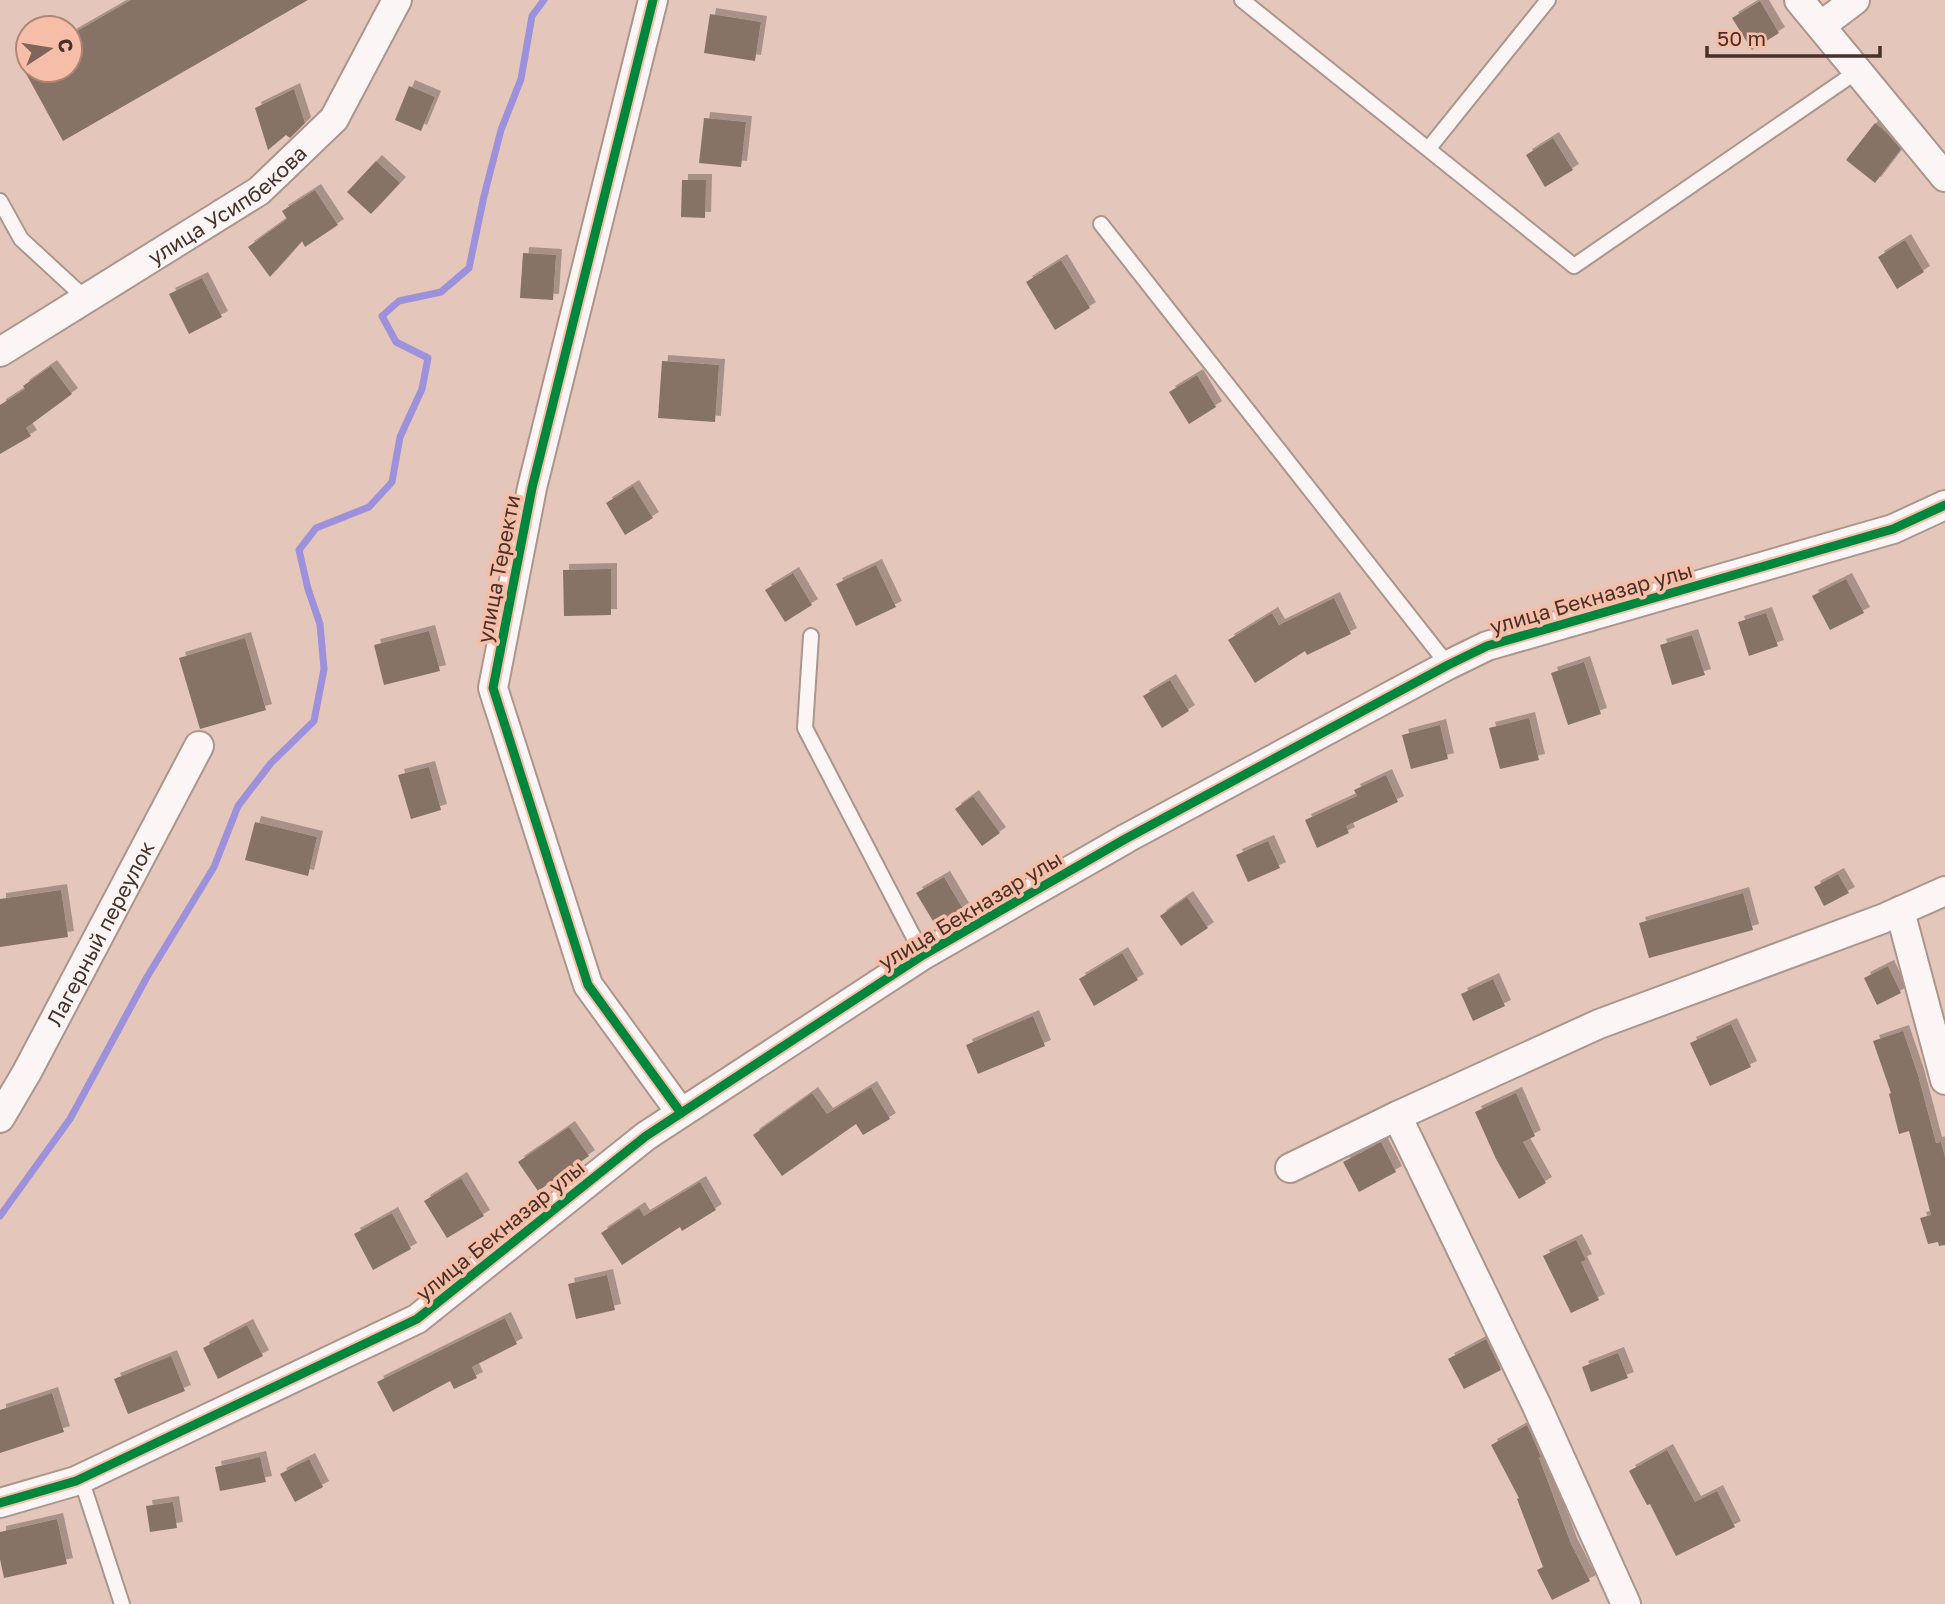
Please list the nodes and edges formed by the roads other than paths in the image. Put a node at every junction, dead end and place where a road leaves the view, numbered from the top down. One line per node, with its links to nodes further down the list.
1 (397, 0): 13 (street, улица Усипбекова)
2 (653, 0): 23 (street, улица Теректи)
3 (1242, 0): 9 (lane)
4 (1548, 0): 9 (lane)
5 (1799, 0): 7 (street)
6 (1855, 0): 7 (street)
7 (1822, 25): 8 (street)
8 (1859, 70): 9 (lane); 10 (street)
9 (1429, 148)
10 (1945, 177)
11 (0, 201): 13 (lane)
12 (1101, 223): 17 (lane)
13 (85, 298): 14 (street, улица Усипбекова)
14 (0, 352)
15 (1945, 505): 17 (street, улица Бекназар улы)
16 (811, 636): 21 (lane)
17 (1448, 665): 21 (street, улица Бекназар улы)
18 (199, 746): 25 (street, Лагерный переулок)
19 (1945, 891): 20 (street)
20 (1900, 911): 22 (street); 24 (street)
21 (923, 955): 23 (street, улица Бекназар улы)
22 (1945, 1080)
23 (681, 1113): 27 (street, улица Бекназар улы)
24 (1397, 1116): 26 (street); 30 (street)
25 (0, 1118)
26 (1290, 1168)
27 (76, 1481): 28 (street, улица Бекназар улы); 29 (lane)
28 (0, 1503)
29 (122, 1604)
30 (1626, 1604)

